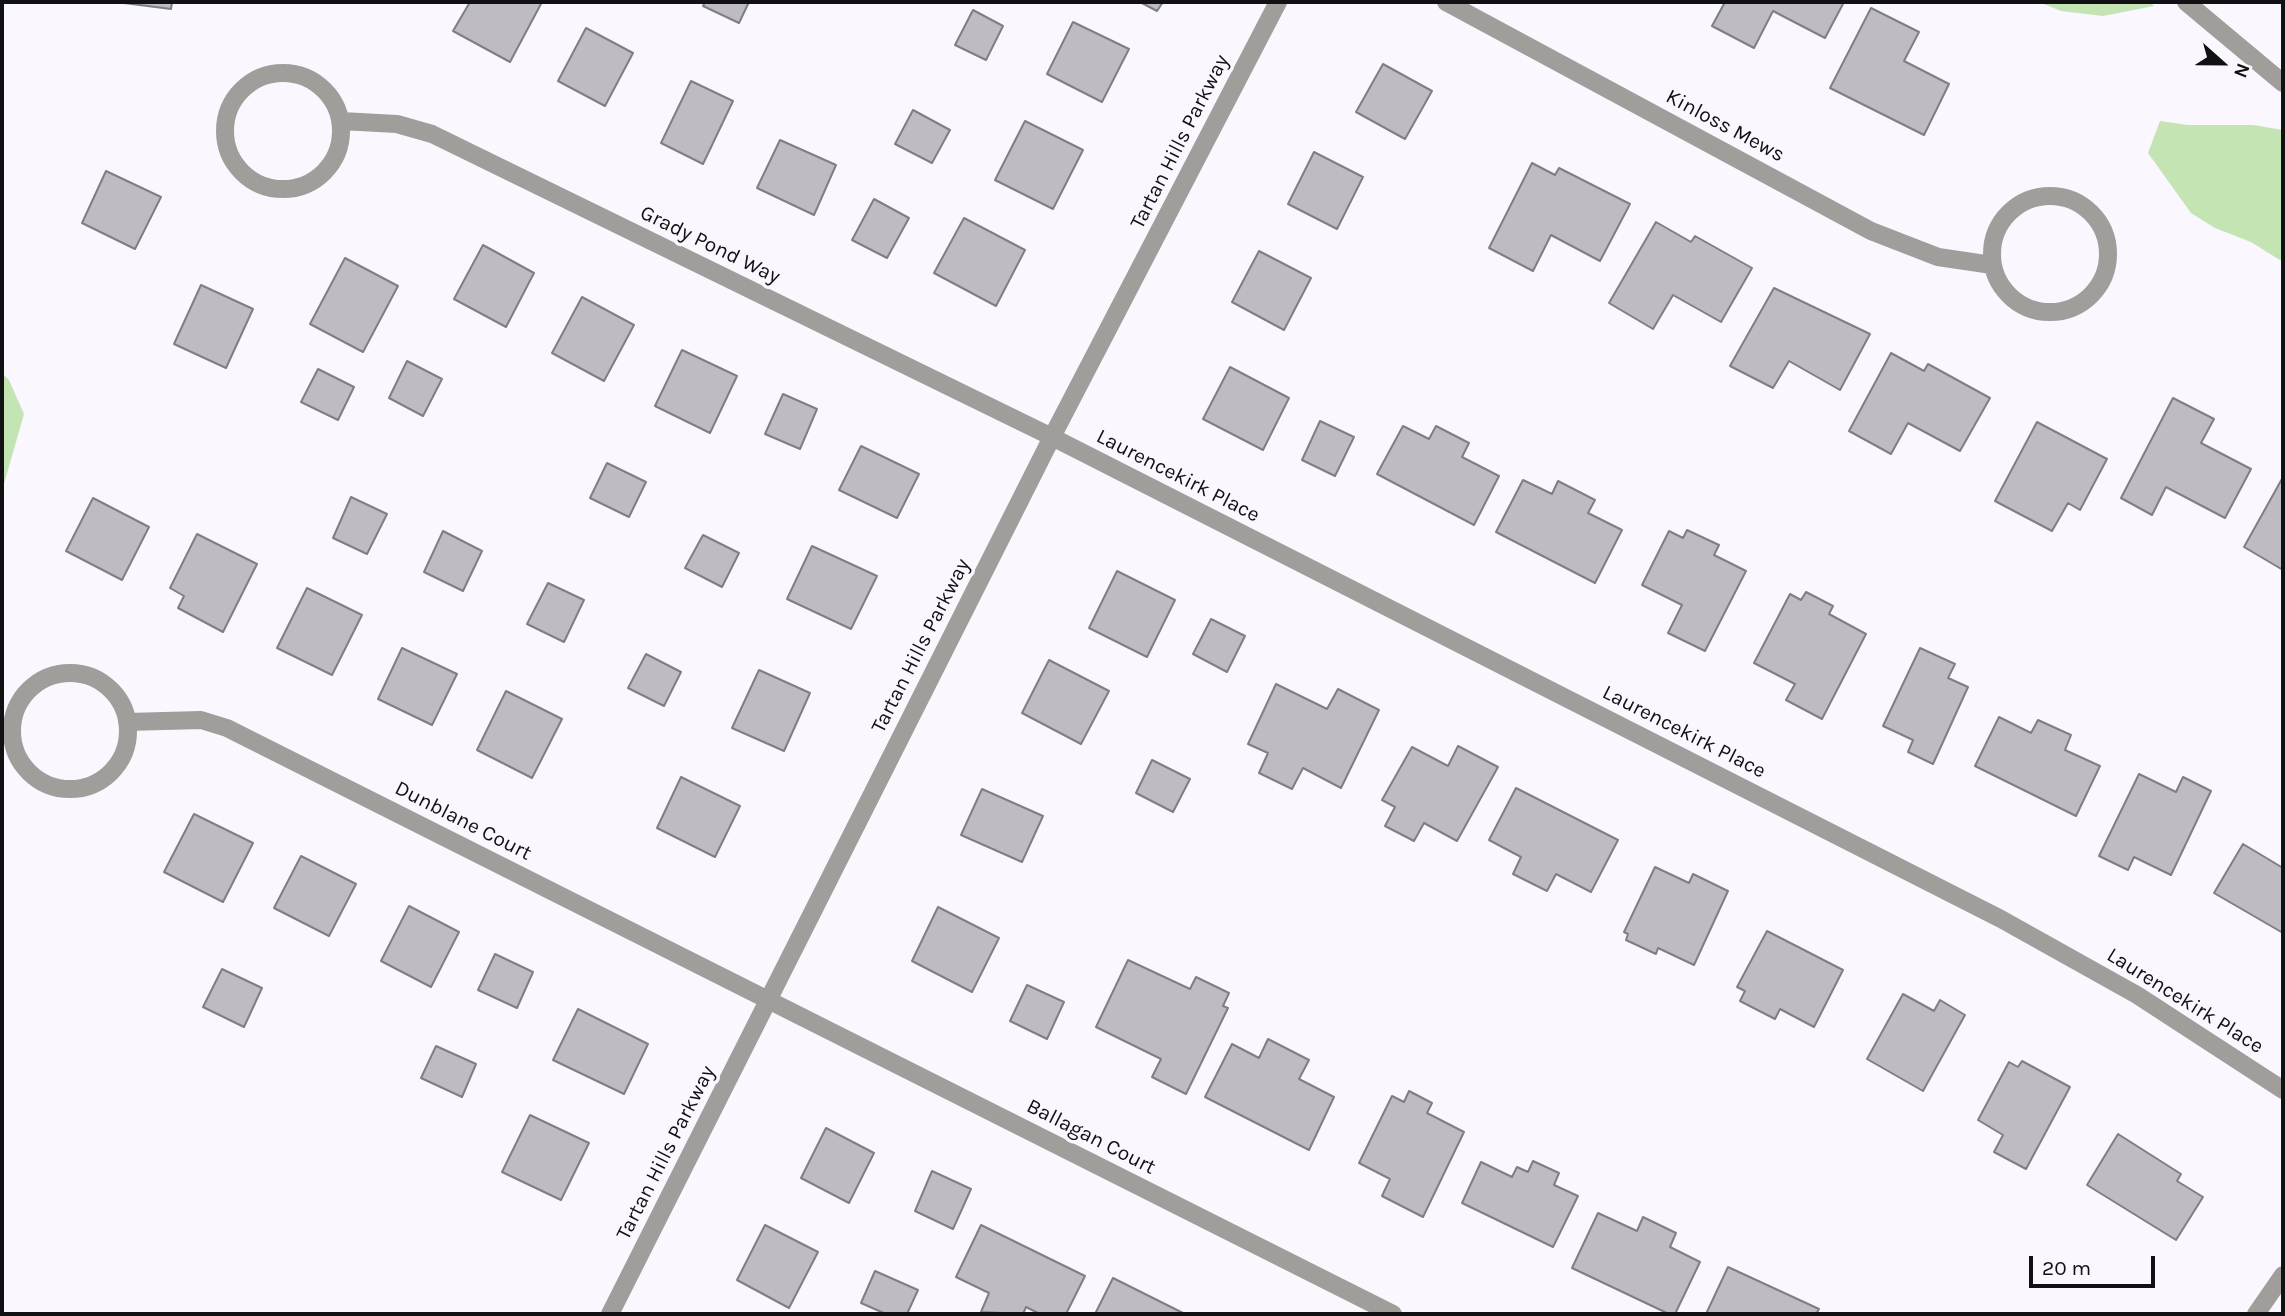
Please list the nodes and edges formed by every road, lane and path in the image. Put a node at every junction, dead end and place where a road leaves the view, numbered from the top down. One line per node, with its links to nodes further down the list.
1 (1278, 2): 7 (street, Tartan Hills Parkway)
2 (1446, 2): 6 (street, Kinloss Mews)
3 (2186, 2): 4 (street)
4 (2283, 83)
5 (341, 121): 5 (street); 7 (street, Grady Pond Way)
6 (1992, 265): 6 (street)
7 (1052, 437): 9 (street, Tartan Hills Parkway); 10 (street, Laurencekirk Place)
8 (127, 722): 8 (street); 9 (street, Dunblane Court)
9 (769, 1000): 12 (street, Tartan Hills Parkway); 13 (street, Ballagan Court)
10 (2283, 1090)
11 (2283, 1275): 14 (street)
12 (610, 1314)
13 (1393, 1314)
14 (2256, 1314)

